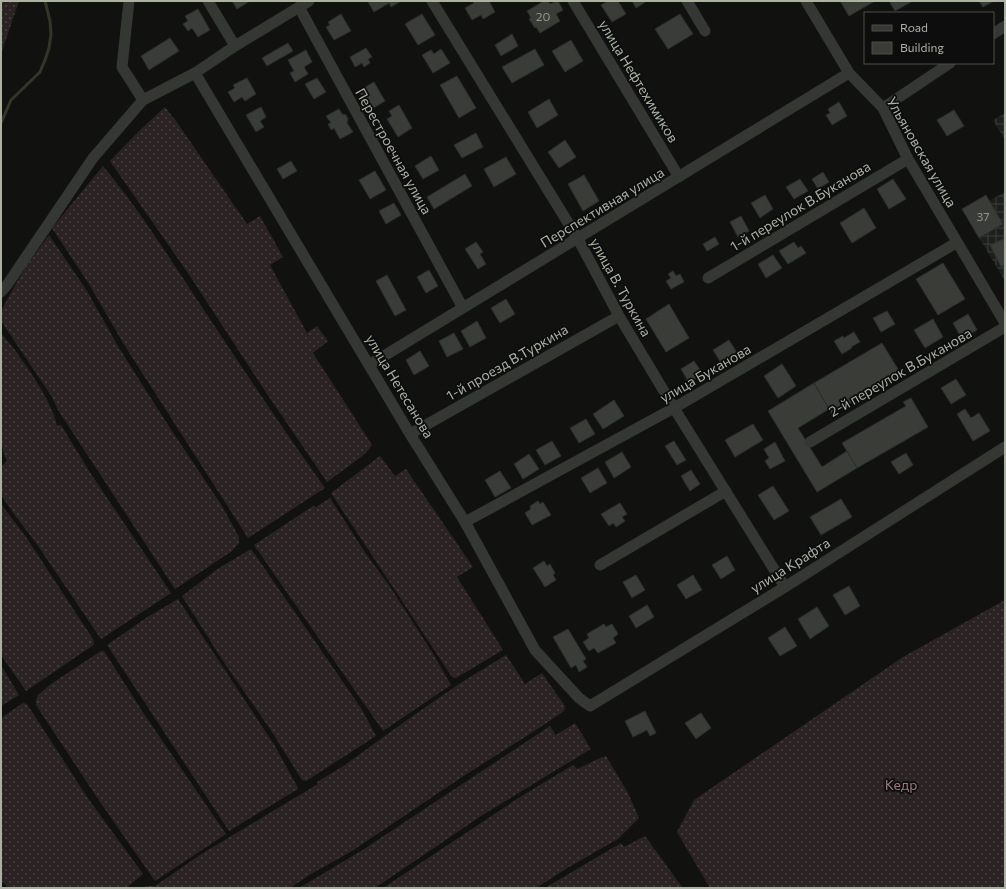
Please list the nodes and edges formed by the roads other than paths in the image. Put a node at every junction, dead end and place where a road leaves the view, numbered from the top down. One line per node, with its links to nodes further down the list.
1 (128, 1): 16 (street)
2 (208, 1): 12 (street)
3 (308, 1): 8 (street)
4 (432, 1): 20 (street, улица В. Туркина)
5 (573, 1): 19 (street, улица Нефтехимиков)
6 (687, 1): 10 (street)
7 (806, 1): 15 (street, Ульяновская улица)
8 (299, 8): 12 (street); 24 (street, Перестроечная улица)
9 (1005, 26): 11 (street)
10 (705, 31)
11 (994, 33)
12 (235, 46): 14 (street)
13 (949, 64): 17 (street)
14 (195, 73): 16 (street); 28 (street, улица Нетесанова)
15 (849, 73): 17 (street, Ульяновская улица); 19 (street, Перспективная улица)
16 (143, 100): 23 (street)
17 (883, 108): 18 (street, Ульяновская улица)
18 (908, 159): 21 (street, Ульяновская улица); 22 (street, 1-й переулок В.Буканова)
19 (679, 177): 20 (street, Перспективная улица)
20 (578, 239): 24 (street, Перспективная улица); 25 (street, улица В. Туркина)
21 (956, 243): 26 (street, Ульяновская улица); 29 (street, улица Буканова)
22 (708, 278)
23 (1, 292)
24 (463, 308): 28 (street, Перспективная улица)
25 (619, 316): 29 (street, улица В. Туркина); 30 (street, 1-й проезд В.Туркина)
26 (1005, 323)
27 (1005, 327): 31 (street, 2-й переулок В.Буканова)
28 (369, 365): 30 (street, улица Нетесанова)
29 (674, 408): 33 (street, улица В. Туркина); 34 (street, улица Буканова)
30 (410, 434): 34 (street, улица Нетесанова)
31 (810, 442)
32 (1005, 447): 36 (street, улица Крафта)
33 (726, 491): 35 (street); 36 (street, улица В. Туркина)
34 (465, 522): 37 (street, улица Нетесанова)
35 (600, 565)
36 (785, 587): 37 (street, улица Крафта)
37 (590, 706)

